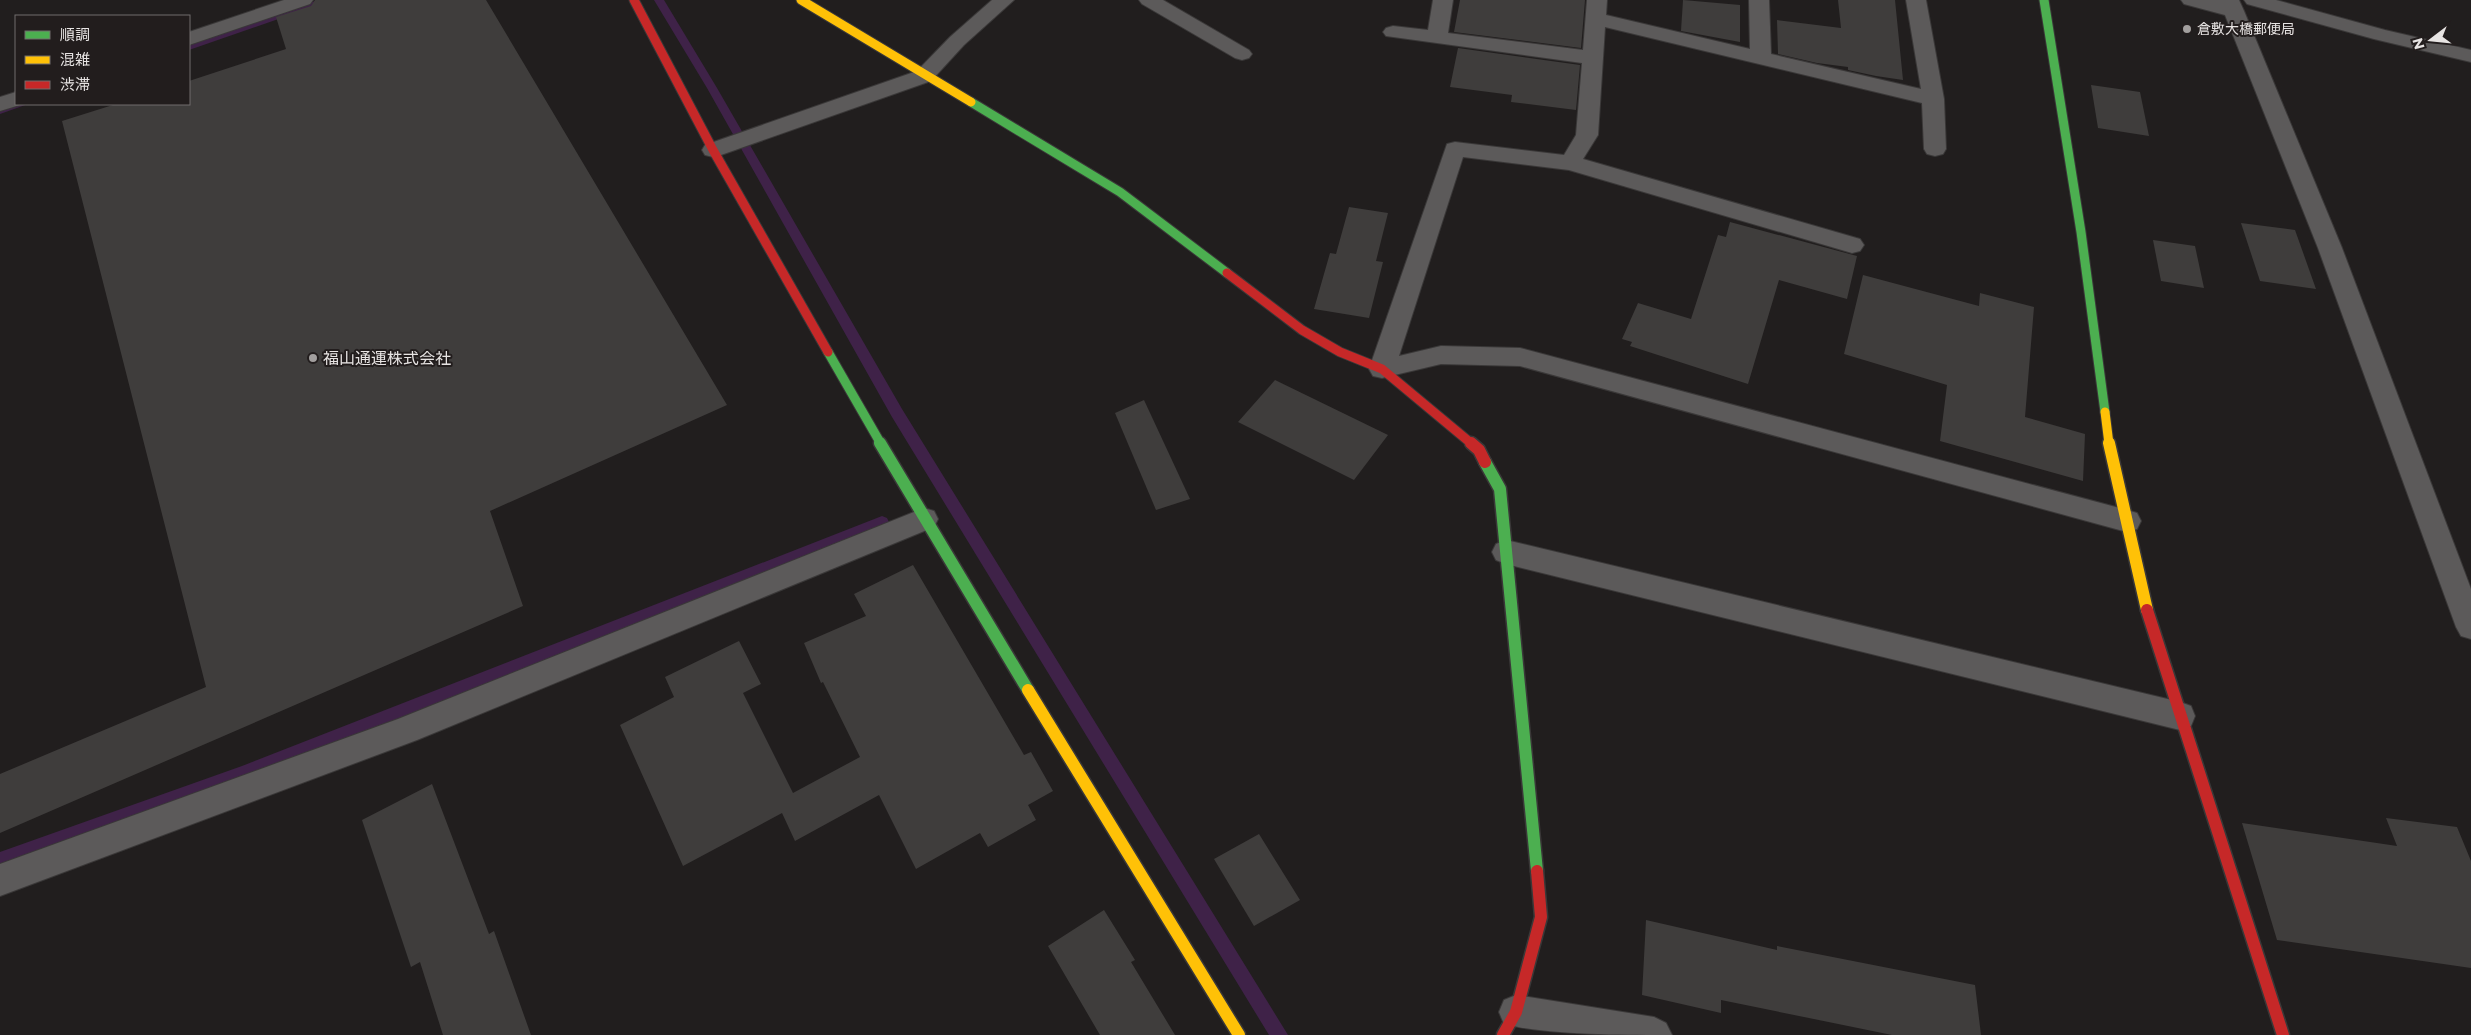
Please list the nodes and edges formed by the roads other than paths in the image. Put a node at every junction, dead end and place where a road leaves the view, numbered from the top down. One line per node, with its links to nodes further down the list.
1 (303, 0): 15 (street)
2 (634, 0): 24 (street)
3 (801, 0): 20 (street)
4 (1004, 0): 20 (street)
5 (1149, 0): 16 (street)
6 (1443, 0): 14 (street)
7 (1759, 0): 19 (street)
8 (1916, 0): 22 (street)
9 (2044, 0): 30 (street)
10 (2191, 0): 11 (street)
11 (2239, 4): 17 (street); 32 (street)
12 (1596, 10): 18 (street); 19 (street)
13 (1393, 32): 14 (street)
14 (1437, 38): 18 (street)
15 (190, 39)
16 (1242, 54)
17 (2471, 56)
18 (1593, 58): 26 (street)
19 (1761, 58): 22 (street)
20 (924, 76): 24 (street); 28 (street)
21 (15, 98): 23 (street)
22 (1933, 99): 25 (street)
23 (0, 104)
24 (722, 147): 29 (street)
25 (1936, 149)
26 (1570, 163): 27 (street); 28 (street)
27 (1852, 245)
28 (1382, 369): 30 (street); 31 (street)
29 (924, 519): 34 (street); 36 (street)
30 (2127, 521): 33 (street)
31 (1506, 552): 33 (street); 35 (street)
32 (2471, 627)
33 (2180, 716): 38 (street)
34 (0, 880)
35 (1510, 1023): 37 (street)
36 (1239, 1035)
37 (1654, 1035)
38 (2283, 1035)

